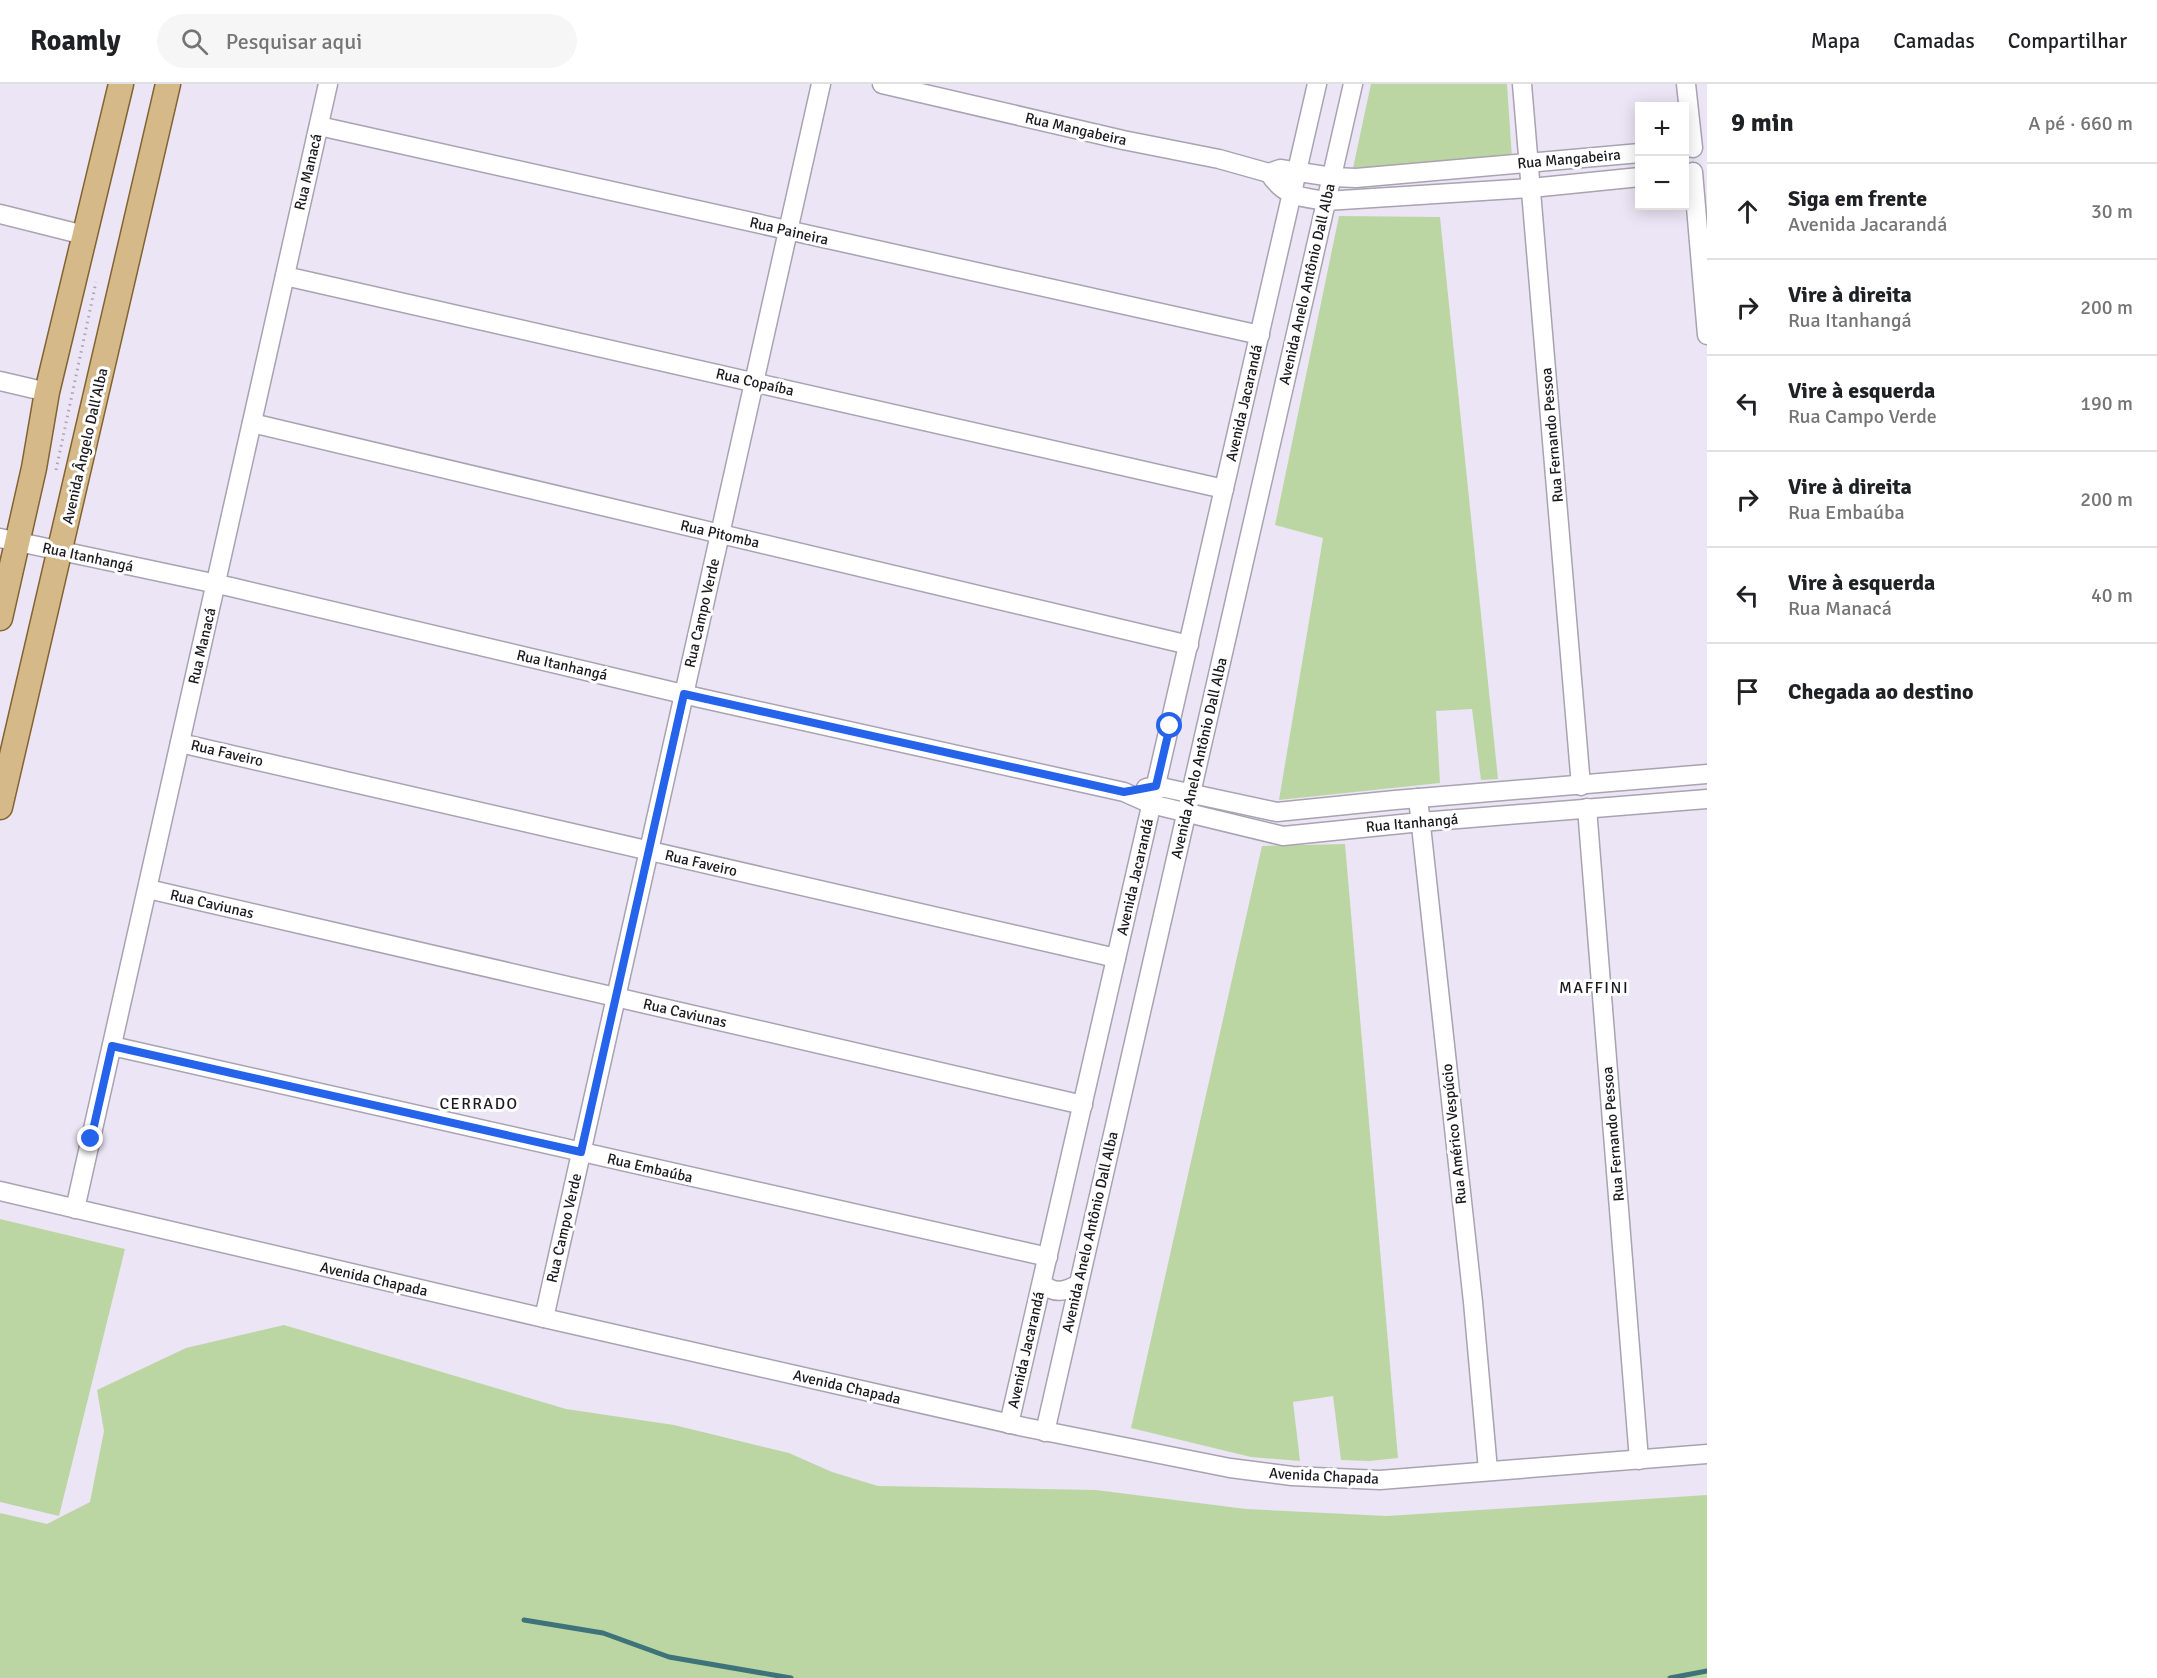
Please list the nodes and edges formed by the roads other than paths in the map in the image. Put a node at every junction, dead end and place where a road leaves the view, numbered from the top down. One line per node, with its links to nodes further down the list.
1 (121, 84): 24 (main road)
2 (168, 84): 35 (main road, Avenida Ângelo Dall'Alba)
3 (328, 84): 10 (street, Rua Manacá)
4 (821, 84): 23 (street, Rua Campo Verde)
5 (882, 84): 15 (street, Rua Mangabeira)
6 (1317, 84): 16 (street, Avenida Jacarandá)
7 (1353, 84): 17 (street, Avenida Anelo Antônio Dall Alba)
8 (1522, 84): 13 (street, Rua Fernando Pessoa)
9 (1686, 84): 11 (street)
10 (319, 126): 23 (street, Rua Paineira); 25 (street, Rua Manacá)
11 (1695, 148)
12 (1635, 153): 13 (street, Rua Mangabeira)
13 (1529, 162): 17 (street, Rua Mangabeira); 19 (street, Rua Fernando Pessoa)
14 (1695, 172): 27 (street)
15 (1269, 173): 16 (street, Rua Mangabeira); 20 (street)
16 (1298, 173): 17 (street, Rua Mangabeira); 20 (street, Avenida Jacarandá)
17 (1332, 177): 21 (street, Avenida Anelo Antônio Dall Alba)
18 (1635, 178): 19 (street, Rua Mangabeira)
19 (1531, 188): 21 (street, Rua Mangabeira); 43 (street, Rua Fernando Pessoa)
20 (1292, 196): 21 (street, Rua Mangabeira); 26 (street, Avenida Jacarandá)
21 (1326, 201): 45 (street, Avenida Anelo Antônio Dall Alba)
22 (0, 214): 24 (street)
23 (788, 230): 26 (street, Rua Paineira); 29 (street, Rua Campo Verde)
24 (84, 235): 30 (main road)
25 (285, 276): 29 (street, Rua Copaíba); 31 (street, Rua Manacá)
26 (1260, 335): 32 (street, Avenida Jacarandá)
27 (1707, 335)
28 (0, 381): 30 (street)
29 (754, 382): 32 (street, Rua Copaíba); 33 (street, Rua Campo Verde)
30 (47, 393): 34 (main road)
31 (252, 423): 33 (street, Rua Pitomba); 36 (street, Rua Manacá)
32 (1224, 489): 38 (street, Avenida Jacarandá)
33 (720, 534): 38 (street, Rua Pitomba); 39 (street, Rua Campo Verde)
34 (9, 540): 35 (street, Rua Itanhangá); 37 (main road)
35 (61, 550): 36 (street, Rua Itanhangá); 49 (main road, Avenida Ângelo Dall'Alba)
36 (216, 584): 39 (street, Rua Itanhangá); 40 (street, Rua Manacá)
37 (0, 618)
38 (1189, 645): 42 (street, Avenida Jacarandá)
39 (684, 694): 44 (street, Rua Itanhangá); 53 (street, Rua Campo Verde)
40 (180, 742): 53 (street, Rua Faveiro); 54 (street, Rua Manacá)
41 (1707, 774): 43 (street, Rua Itanhangá)
42 (1156, 786): 44 (street, Rua Itanhangá); 45 (street, Rua Itanhangá); 48 (street, Avenida Jacarandá)
43 (1581, 786): 46 (street, Rua Itanhangá)
44 (1124, 792): 48 (street, Rua Itanhangá)
45 (1190, 794): 46 (street, Rua Itanhangá); 51 (street, Avenida Anelo Antônio Dall Alba)
46 (1418, 798): 52 (street, Rua Américo Vespúcio)
47 (1707, 799): 50 (street, Rua Itanhangá)
48 (1151, 804): 51 (street, Rua Itanhangá); 55 (street, Avenida Jacarandá)
49 (0, 807)
50 (1587, 808): 52 (street, Rua Itanhangá); 69 (street, Rua Fernando Pessoa)
51 (1186, 813): 52 (street, Rua Itanhangá); 64 (street, Avenida Anelo Antônio Dall Alba)
52 (1421, 822): 70 (street, Rua Américo Vespúcio)
53 (649, 850): 55 (street, Rua Faveiro); 56 (street, Rua Campo Verde)
54 (148, 889): 56 (street, Rua Caviunas); 57 (street, Rua Manacá)
55 (1116, 958): 58 (street, Avenida Jacarandá)
56 (616, 997): 58 (street, Rua Caviunas); 59 (street, Rua Campo Verde)
57 (112, 1046): 59 (street, Rua Embaúba); 61 (street, Rua Manacá)
58 (1083, 1105): 62 (street, Avenida Jacarandá)
59 (581, 1152): 62 (street, Rua Embaúba); 65 (street, Rua Campo Verde)
60 (0, 1191): 61 (street, Avenida Chapada)
61 (75, 1209): 65 (street, Avenida Chapada)
62 (1048, 1257): 63 (street, Avenida Jacarandá)
63 (1042, 1283): 64 (street); 66 (street, Avenida Jacarandá)
64 (1077, 1286): 67 (street, Avenida Anelo Antônio Dall Alba)
65 (544, 1318): 66 (street, Avenida Chapada)
66 (1009, 1424): 67 (street, Avenida Chapada)
67 (1045, 1432): 70 (street, Avenida Chapada)
68 (1707, 1454): 69 (street, Avenida Chapada)
69 (1639, 1460): 70 (street, Avenida Chapada)
70 (1488, 1470)

